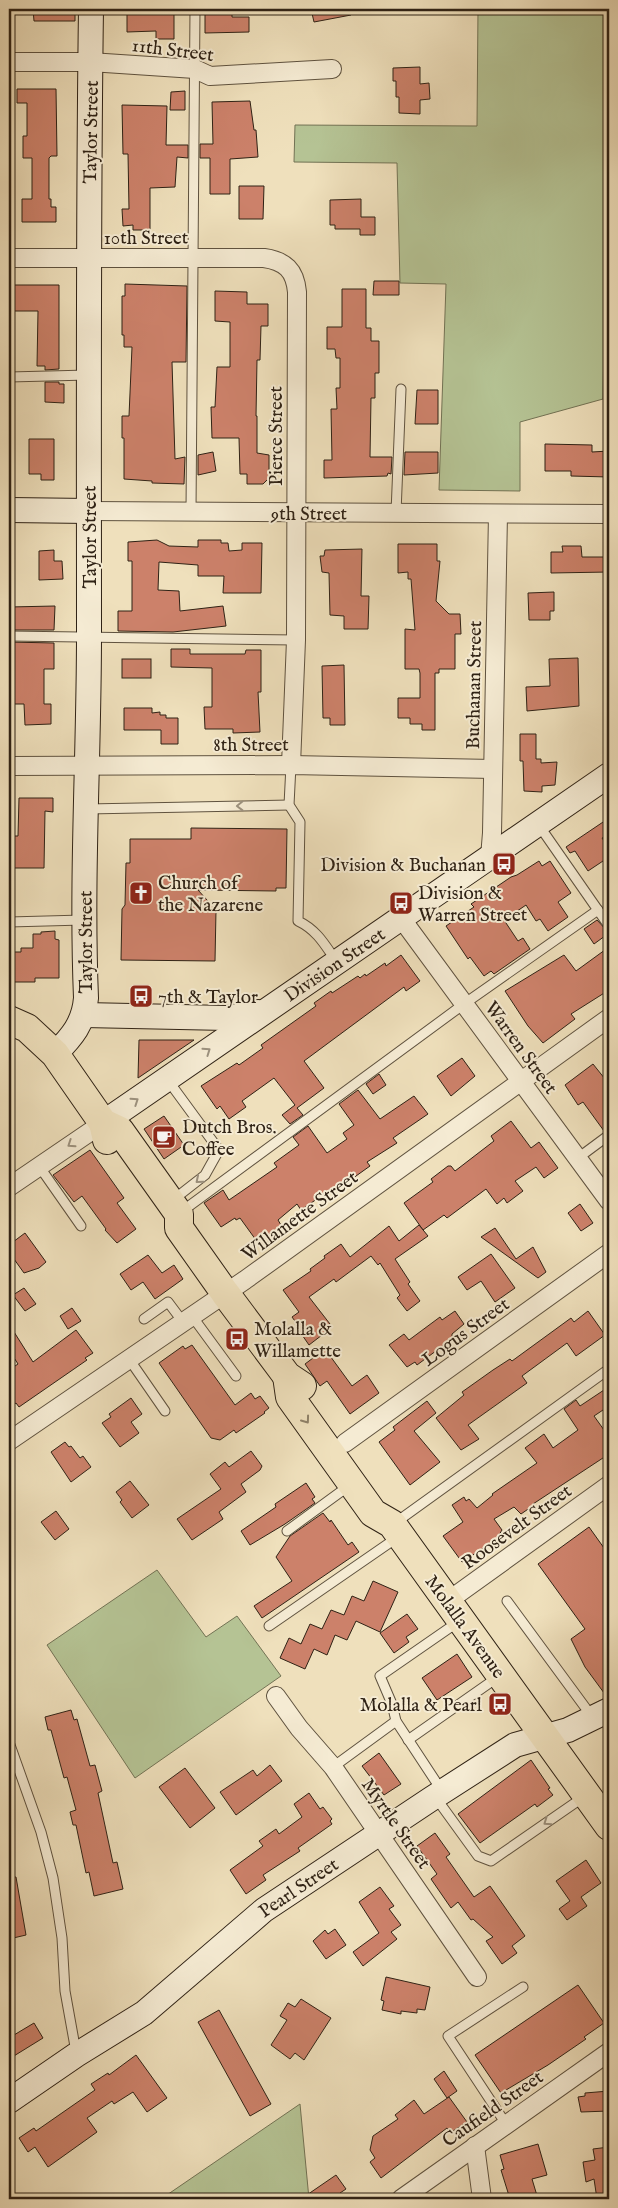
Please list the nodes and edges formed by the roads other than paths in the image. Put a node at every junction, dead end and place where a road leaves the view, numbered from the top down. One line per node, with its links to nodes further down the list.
1 (91, 9): 4 (street, Taylor Street)
2 (195, 9): 5 (lane)
3 (9, 62): 4 (street, 11th Street)
4 (90, 62): 5 (street, 11th Street); 8 (street, Taylor Street)
5 (195, 69): 6 (street, 11th Street); 9 (lane)
6 (332, 69)
7 (9, 258): 8 (street, 10th Street)
8 (88, 259): 9 (street, 10th Street); 11 (street, Taylor Street)
9 (193, 259): 10 (street, 10th Street); 16 (lane)
10 (283, 262): 17 (street, Pierce Street)
11 (88, 375): 12 (lane); 15 (street, Taylor Street)
12 (9, 377)
13 (401, 389): 18 (lane)
14 (9, 510): 15 (street, 9th Street)
15 (89, 511): 16 (street, 9th Street); 22 (street, Taylor Street)
16 (191, 512): 17 (street, 9th Street)
17 (296, 513): 18 (street, 9th Street); 23 (street, Pierce Street)
18 (396, 513): 19 (street, 9th Street)
19 (498, 514): 20 (street, 9th Street); 27 (street, Buchanan Street)
20 (609, 514)
21 (9, 636): 22 (lane)
22 (89, 637): 23 (lane); 26 (street, Taylor Street)
23 (296, 640): 24 (street, Pierce Street)
24 (291, 765): 26 (street, 8th Street); 27 (street, 8th Street); 29 (lane)
25 (9, 766): 26 (street, 8th Street)
26 (87, 766): 30 (street, Taylor Street)
27 (493, 769): 32 (street, Buchanan Street)
28 (609, 775): 31 (street, Division Street)
29 (289, 805): 30 (lane, one-way to 30); 38 (lane)
30 (86, 809): 35 (street, Taylor Street)
31 (538, 824): 32 (street, Division Street); 33 (lane)
32 (490, 857): 34 (street, Division Street)
33 (598, 910): 37 (lane); 39 (lane)
34 (401, 918): 38 (street, Division Street); 39 (street, Warren Street)
35 (85, 920): 36 (lane); 41 (street, Taylor Street)
36 (9, 922)
37 (609, 926)
38 (337, 961): 40 (street, Division Street)
39 (464, 1004): 46 (street, Warren Street); 53 (lane)
40 (269, 1008): 41 (street); 45 (street, Division Street, one-way to 40)
41 (84, 1015): 44 (street, Taylor Street)
42 (609, 1018): 46 (street, Willamette Street)
43 (9, 1020): 44 (main road, Molalla Avenue)
44 (55, 1054): 47 (main road, Molalla Avenue)
45 (167, 1079): 47 (street, Division Street, one-way to 45); 53 (lane, one-way to 53)
46 (520, 1082): 49 (street, Warren Street); 56 (street, Willamette Street)
47 (103, 1123): 50 (street, Division Street, one-way to 50); 53 (main road, Molalla Avenue)
48 (609, 1136): 49 (lane)
49 (578, 1158): 52 (street, Warren Street)
50 (39, 1166): 51 (street, Division Street); 54 (lane)
51 (9, 1187)
52 (609, 1201)
53 (176, 1215): 56 (main road, Molalla Avenue)
54 (81, 1226)
55 (609, 1252): 65 (street, Logus Street)
56 (225, 1293): 58 (street, Willamette Street); 62 (main road, Molalla Avenue)
57 (144, 1319): 58 (lane)
58 (187, 1319): 59 (street, Willamette Street); 61 (lane)
59 (129, 1358): 63 (lane); 64 (street, Willamette Street)
60 (609, 1369): 68 (lane)
61 (236, 1376)
62 (286, 1376): 65 (main road, Molalla Avenue); 66 (main road, Molalla Avenue, one-way to 66)
63 (165, 1412)
64 (9, 1441)
65 (346, 1443): 68 (main road, Molalla Avenue)
66 (352, 1484): 68 (main road, Molalla Avenue); 69 (lane)
67 (609, 1485): 71 (street, Roosevelt Street)
68 (396, 1530): 71 (main road, Molalla Avenue); 72 (lane)
69 (288, 1531)
70 (508, 1601): 75 (lane)
71 (454, 1610): 73 (main road, Molalla Avenue); 76 (lane)
72 (269, 1626)
73 (501, 1675): 77 (main road, Molalla Avenue); 78 (lane)
74 (276, 1696): 80 (street, Myrtle Street)
75 (601, 1714): 77 (street, Pearl Street)
76 (396, 1721): 78 (lane); 80 (lane)
77 (546, 1736): 81 (street, Pearl Street); 82 (main road, Molalla Avenue)
78 (408, 1740): 81 (lane)
79 (9, 1742): 88 (lane)
80 (333, 1768): 84 (street, Myrtle Street)
81 (438, 1794): 82 (lane, one-way to 81); 84 (street, Pearl Street)
82 (588, 1795): 83 (main road, Molalla Avenue)
83 (609, 1826)
84 (378, 1833): 85 (street, Myrtle Street); 88 (street, Pearl Street)
85 (477, 1977)
86 (523, 1987): 90 (lane)
87 (609, 2052): 90 (street, Caufield Street)
88 (76, 2055): 89 (street, Pearl Street)
89 (9, 2101)
90 (506, 2124): 91 (street, Caufield Street)
91 (475, 2146): 92 (street, Caufield Street); 93 (street)
92 (401, 2199)
93 (482, 2199)

